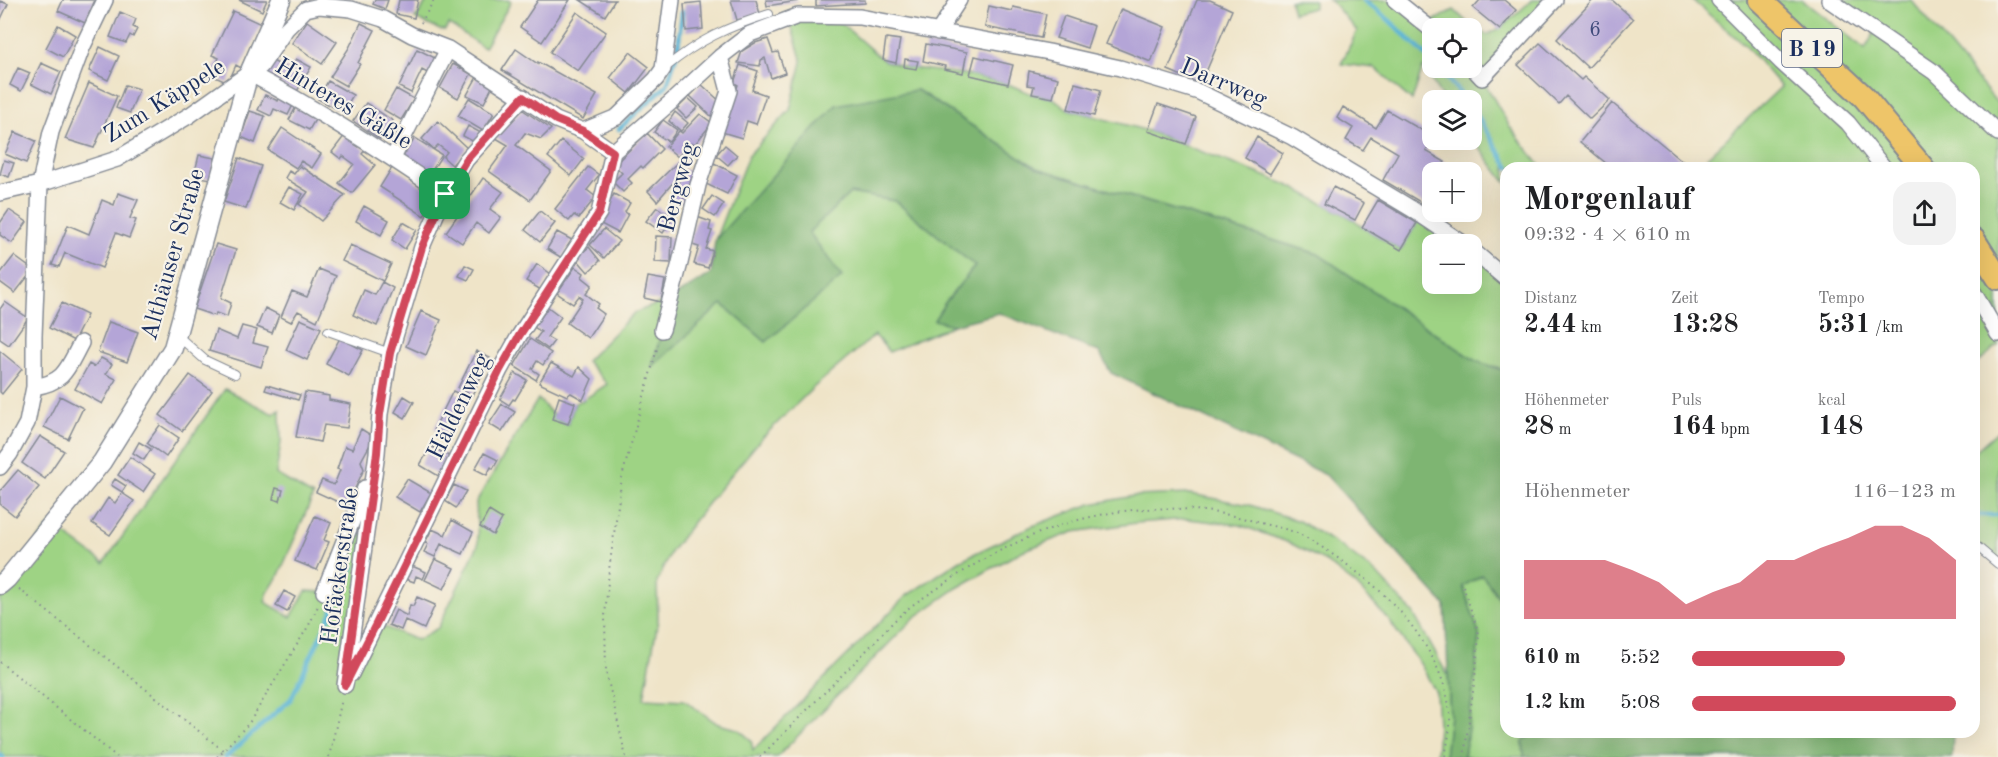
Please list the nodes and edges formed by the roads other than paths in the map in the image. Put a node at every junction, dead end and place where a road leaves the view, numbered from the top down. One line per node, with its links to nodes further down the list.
1 (105, 0): 26 (street)
2 (281, 0): 17 (street, Althäuser Straße)
3 (672, 0): 16 (street)
4 (959, 0): 13 (street)
5 (1395, 0): 12 (street)
6 (1555, 0): 18 (street)
7 (1719, 0): 24 (street)
8 (1760, 0): 25 (main road, B 19)
9 (1829, 0): 21 (street)
10 (305, 4): 14 (street); 17 (street, Zum Käppele)
11 (769, 14): 16 (lane)
12 (1422, 22)
13 (938, 32): 15 (street, Darrweg); 29 (street, Darrweg)
14 (448, 49): 19 (street); 23 (street)
15 (720, 57): 22 (street, Darrweg); 35 (street, Bergweg)
16 (663, 69): 20 (street)
17 (249, 73): 23 (street, Hinteres Gäßle); 26 (street, Zum Käppele); 38 (street, Althäuser Straße)
18 (1482, 78)
19 (523, 97): 20 (street); 28 (street, Hofäckerstraße)
20 (583, 131): 22 (street)
21 (1998, 133)
22 (613, 152): 49 (street, Häldenweg)
23 (393, 158): 28 (street, Hinteres Gäßle)
24 (1879, 162)
25 (1918, 162)
26 (40, 184): 27 (street, Zum Käppele); 42 (street)
27 (0, 193)
28 (445, 194): 40 (street, Hofäckerstraße)
29 (1449, 234)
30 (1980, 250): 33 (main road)
31 (1482, 259): 32 (street)
32 (1500, 274)
33 (1998, 278)
34 (1980, 303): 37 (street)
35 (662, 330)
36 (328, 331): 40 (lane)
37 (1998, 334)
38 (176, 335): 41 (lane); 47 (street, Althäuser Straße)
39 (81, 344): 42 (street)
40 (390, 353): 43 (street, Hofäckerstraße)
41 (235, 374)
42 (34, 387): 44 (street)
43 (377, 453): 48 (street, Hofäckerstraße); 49 (street, Hofäckerstraße)
44 (0, 467)
45 (1980, 549): 46 (lane)
46 (1998, 564)
47 (4, 582)
48 (324, 592)
49 (345, 685)

